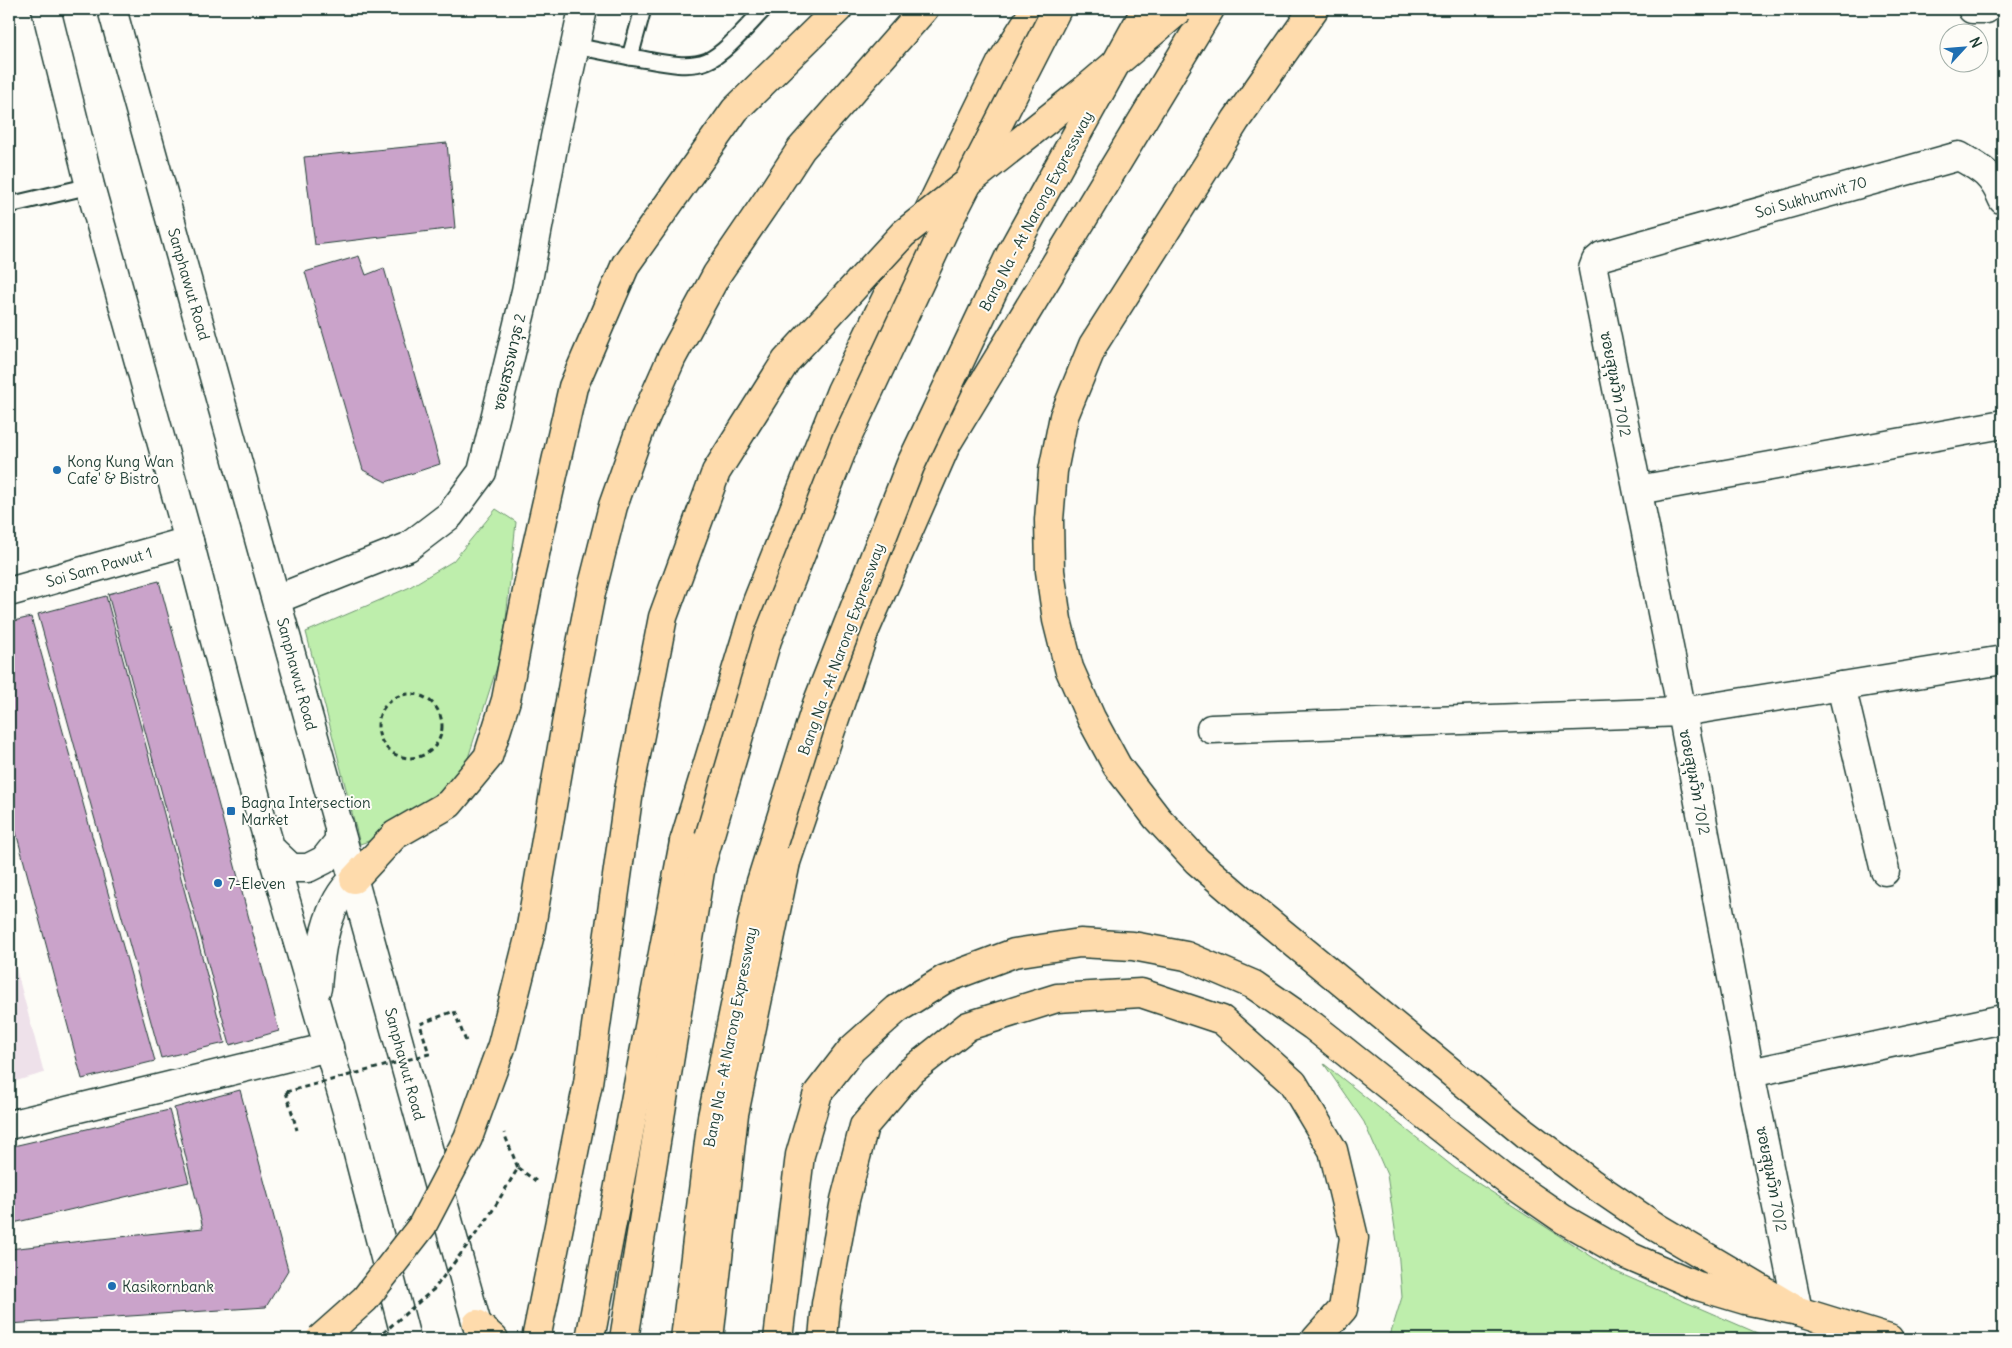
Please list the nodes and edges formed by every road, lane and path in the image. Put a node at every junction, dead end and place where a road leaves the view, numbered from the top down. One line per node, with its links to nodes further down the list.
1 (46, 9): 18 (street)
2 (112, 9): 26 (street, Sanphawut Road)
3 (584, 9): 16 (street, ซอยสรรพาวุธ 2)
4 (643, 9): 17 (lane)
5 (764, 9): 17 (lane)
6 (838, 9): 35 (highway)
7 (924, 9): 47 (highway, bridge)
8 (1035, 9): 50 (highway, bridge)
9 (1057, 9): 51 (highway, bridge)
10 (1146, 9): 52 (highway, Bang Na - At Narong Expressway, bridge)
11 (1180, 9): 49 (highway, bridge)
12 (1210, 9): 53 (highway, bridge)
13 (1314, 9): 45 (highway)
14 (1972, 9): 15 (street)
15 (1986, 9)
16 (575, 46): 17 (lane); 26 (street, ซอยสรรพาวุธ 2)
17 (630, 57)
18 (90, 186): 20 (lane); 24 (street)
19 (2003, 200): 21 (street, Soi Sukhumvit 70)
20 (9, 205)
21 (1602, 256): 23 (street, ซอยสุขุมวิท 70/2)
22 (2003, 424): 23 (street)
23 (1638, 490): 30 (street, ซอยสุขุมวิท 70/2)
24 (188, 541): 25 (street, Soi Sam Pawut 1); 33 (street)
25 (9, 592)
26 (277, 599): 32 (street, Sanphawut Road)
27 (2003, 660): 28 (street)
28 (1841, 686): 30 (street); 34 (street)
29 (400, 695): 29 (path)
30 (1682, 712): 31 (street); 40 (street, ซอยสุขุมวิท 70/2)
31 (1211, 729)
32 (339, 825): 33 (street); 35 (street, Sanphawut Road)
33 (271, 849): 36 (street)
34 (1885, 871)
35 (354, 879): 36 (street); 46 (street, Sanphawut Road)
36 (315, 999): 39 (street)
37 (454, 1011): 42 (path, bridge)
38 (2003, 1019): 40 (street)
39 (329, 1047): 41 (street); 48 (street)
40 (1750, 1073): 45 (street, ซอยสุขุมวิท 70/2)
41 (9, 1125)
42 (297, 1130)
43 (518, 1168): 44 (path)
44 (538, 1183)
45 (1798, 1311): 54 (highway); 57 (highway)
46 (484, 1334)
47 (320, 1339)
48 (406, 1339)
49 (536, 1339)
50 (590, 1339)
51 (624, 1339)
52 (685, 1339)
53 (710, 1339)
54 (778, 1339)
55 (823, 1339): 56 (highway)
56 (1316, 1339)
57 (1889, 1339)

